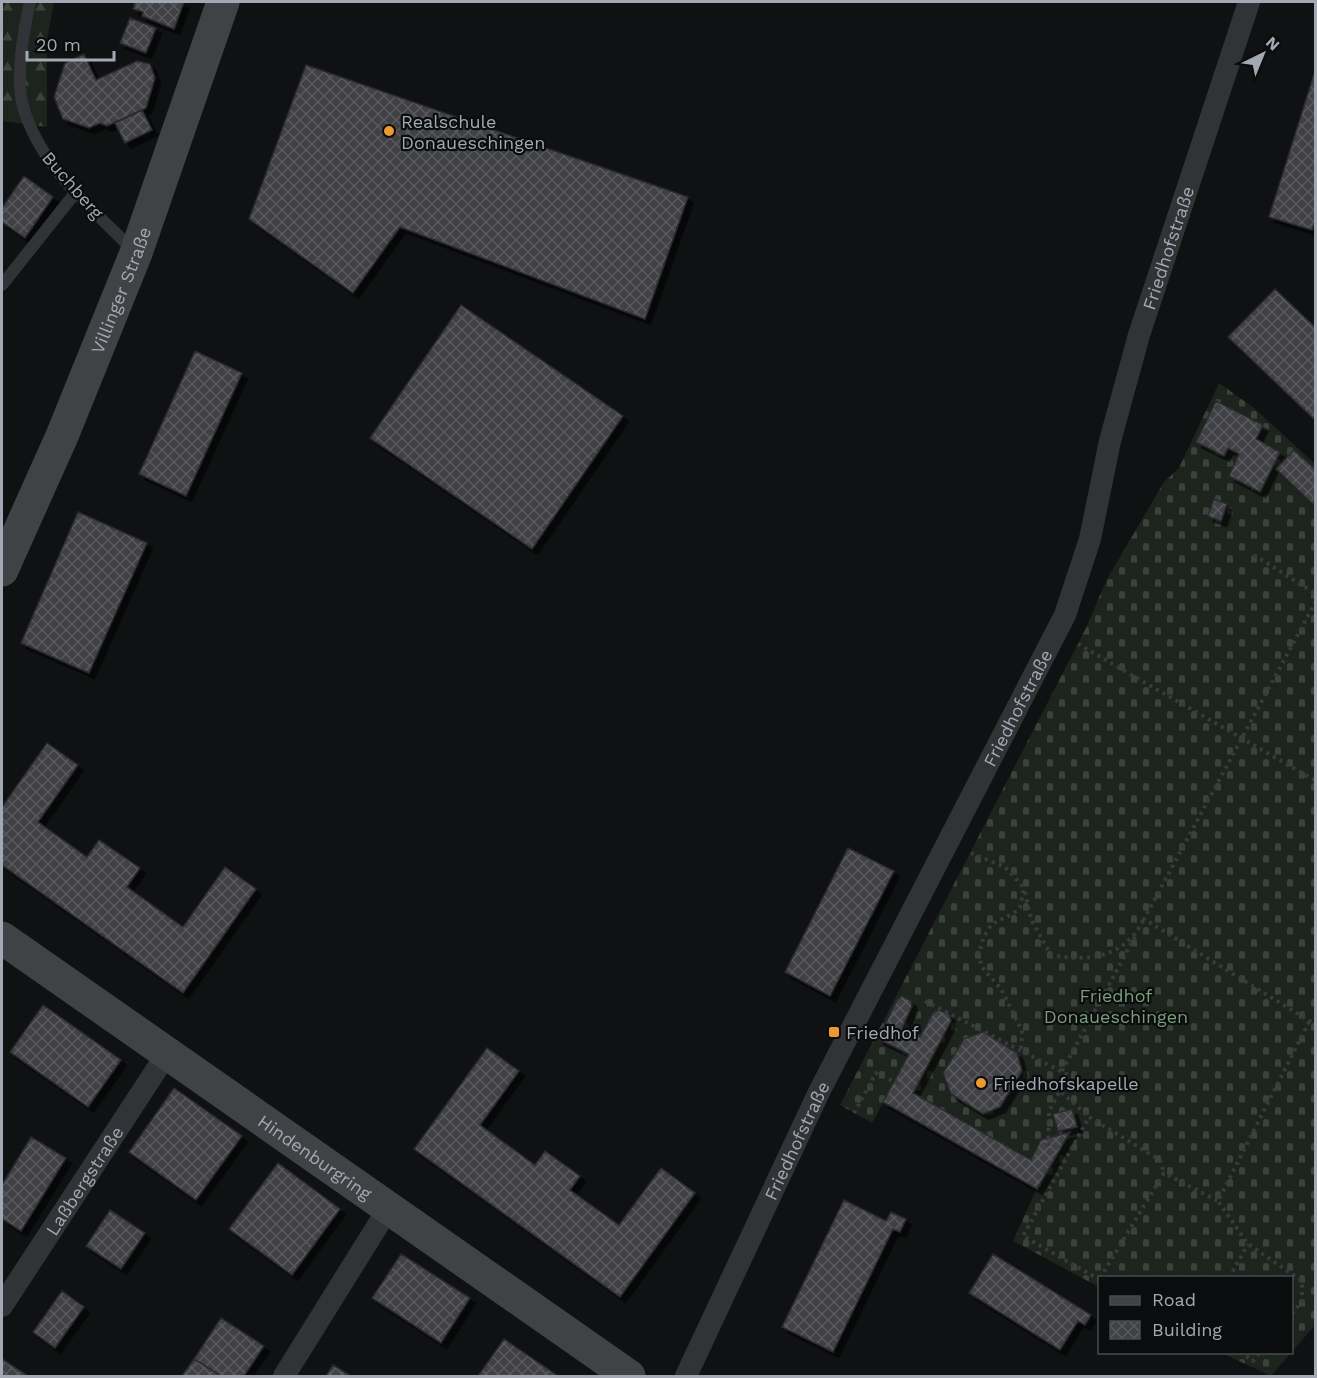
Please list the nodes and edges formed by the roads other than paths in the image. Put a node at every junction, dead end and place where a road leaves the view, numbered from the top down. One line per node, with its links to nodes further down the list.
1 (30, 2): 4 (lane, Buchberg)
2 (223, 2): 5 (main road, Villinger Straße)
3 (1249, 2): 14 (street, Friedhofstraße)
4 (76, 192): 5 (lane, Buchberg); 6 (lane)
5 (136, 253): 7 (main road, Villinger Straße)
6 (2, 285)
7 (2, 570)
8 (2, 938): 9 (main road, Hindenburgring)
9 (166, 1055): 10 (main road, Hindenburgring); 11 (street, Laßbergstraße)
10 (388, 1209): 12 (street); 13 (main road, Hindenburgring)
11 (2, 1306)
12 (284, 1377)
13 (629, 1377)
14 (686, 1377)

